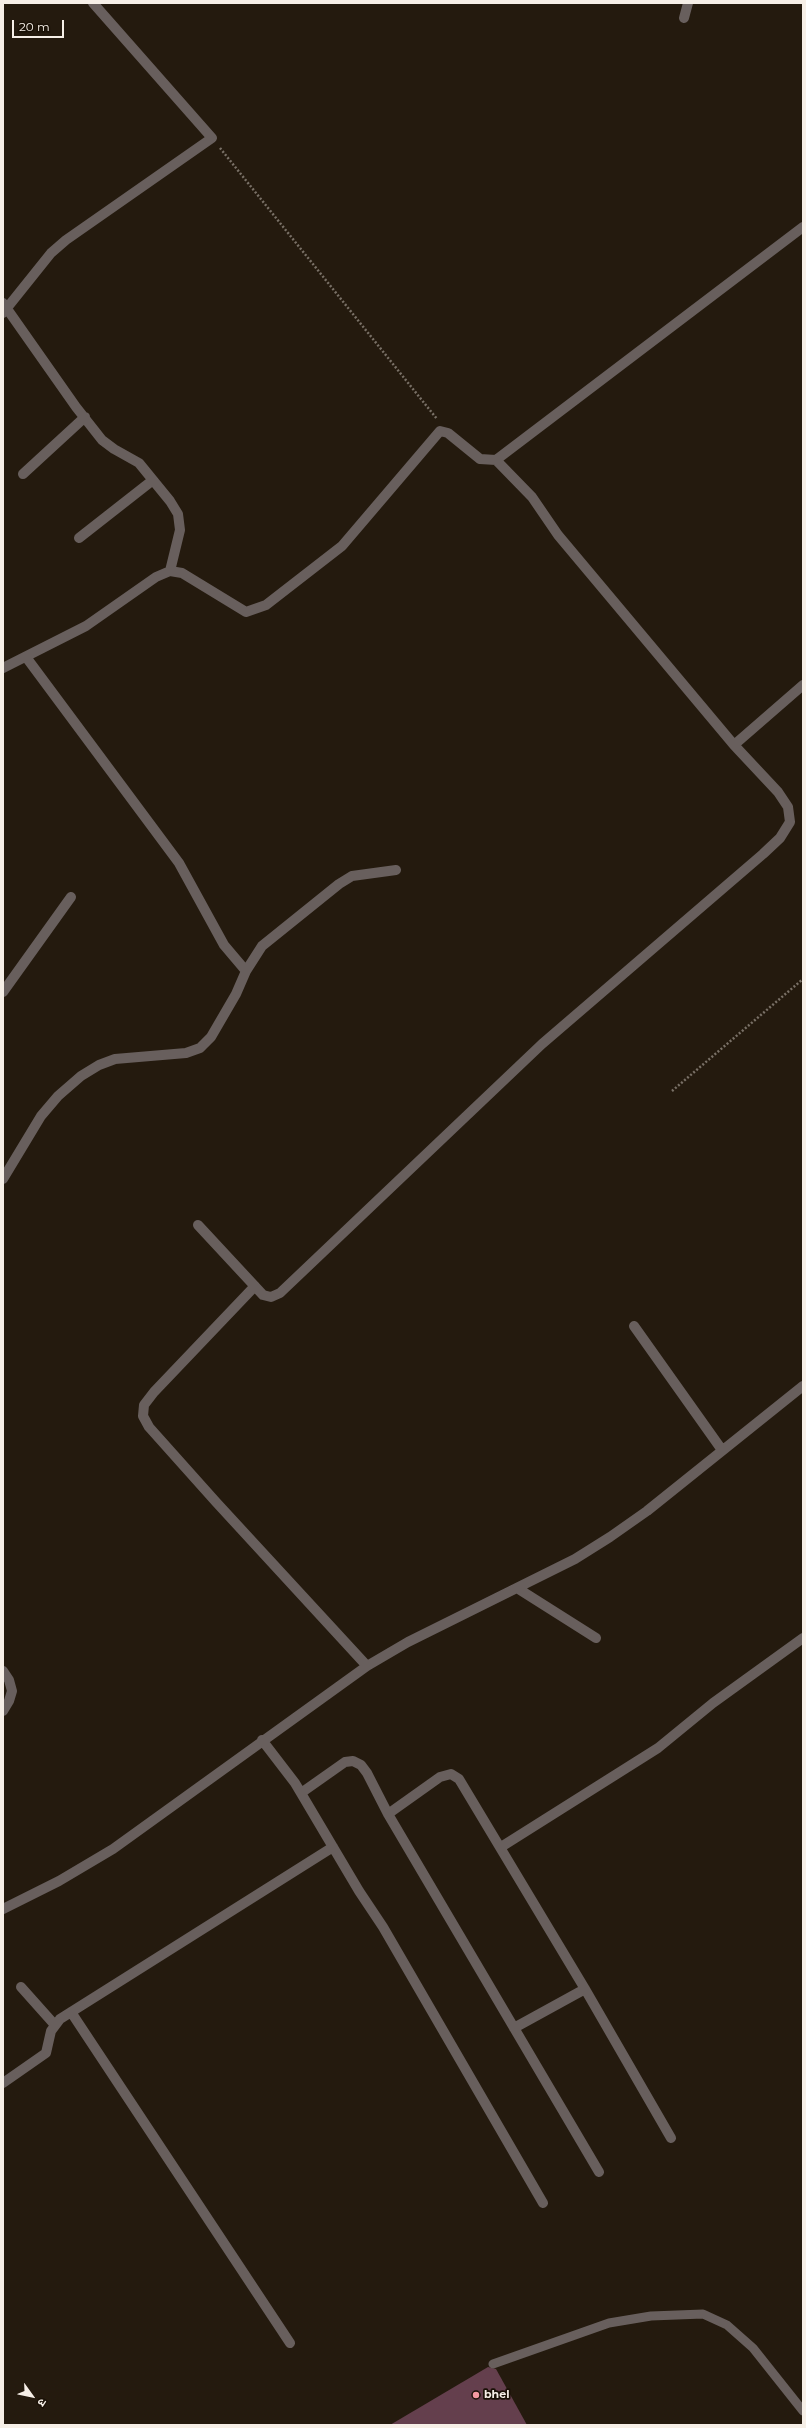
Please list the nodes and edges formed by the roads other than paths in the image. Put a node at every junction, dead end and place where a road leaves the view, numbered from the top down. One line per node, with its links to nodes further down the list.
1 (93, 3): 5 (street)
2 (688, 3): 3 (street)
3 (684, 18)
4 (803, 227): 7 (street)
5 (5, 308): 6 (street)
6 (85, 417): 8 (street); 9 (street)
7 (496, 460): 11 (street); 15 (street)
8 (23, 474)
9 (153, 480): 10 (street); 11 (street)
10 (79, 538)
11 (170, 571): 12 (street)
12 (26, 657): 13 (street); 18 (street)
13 (3, 668)
14 (803, 685): 15 (street)
15 (734, 745): 22 (street)
16 (396, 870): 18 (street)
17 (71, 897): 19 (street)
18 (246, 970): 20 (street)
19 (3, 992)
20 (3, 1179)
21 (198, 1225): 22 (street)
22 (255, 1286): 29 (street)
23 (634, 1326): 25 (street)
24 (803, 1386): 25 (street)
25 (722, 1450): 26 (street)
26 (517, 1588): 27 (street); 29 (street)
27 (596, 1638)
28 (803, 1638): 36 (street)
29 (367, 1666): 32 (street)
30 (3, 1671): 31 (street)
31 (3, 1711)
32 (262, 1740): 33 (street); 37 (street)
33 (301, 1793): 34 (street); 35 (street)
34 (388, 1814): 36 (street); 42 (street)
35 (333, 1847): 40 (street); 46 (street)
36 (501, 1847): 39 (street)
37 (3, 1909)
38 (21, 1986): 41 (street)
39 (585, 1989): 42 (street); 44 (street)
40 (71, 2012): 41 (street); 47 (street)
41 (54, 2024): 43 (street)
42 (514, 2028): 45 (street)
43 (3, 2083)
44 (671, 2138)
45 (599, 2172)
46 (543, 2203)
47 (290, 2343)
48 (493, 2364): 49 (lane)
49 (803, 2411)

